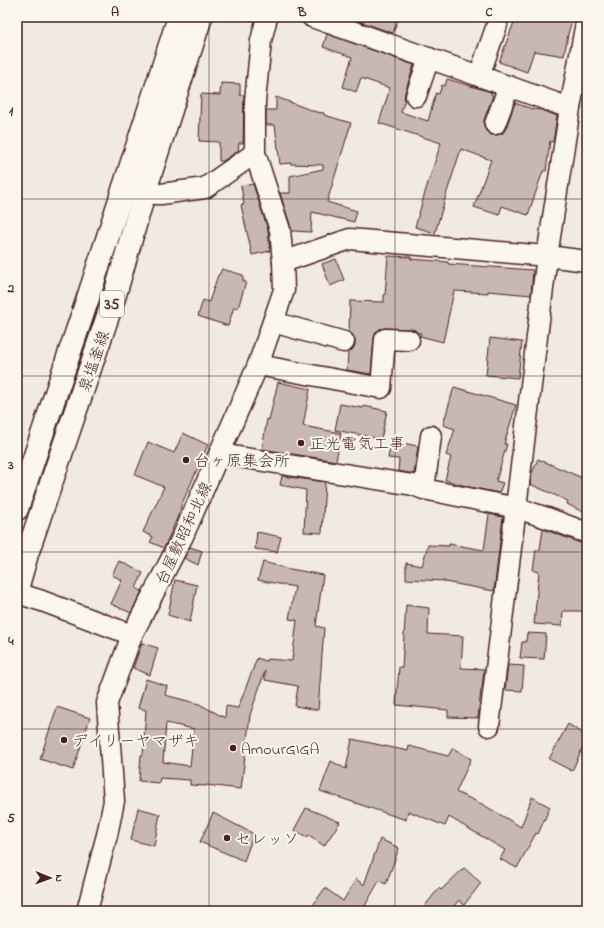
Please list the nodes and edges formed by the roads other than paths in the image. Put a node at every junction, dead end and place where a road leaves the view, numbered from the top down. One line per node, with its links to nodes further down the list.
1 (179, 17): 27 (main road, 泉塩釜線 / 35)
2 (201, 17): 15 (main road, 泉塩釜線 / 35)
3 (267, 17): 14 (street, 台屋敷昭和北線)
4 (312, 17): 7 (street)
5 (587, 17): 8 (street)
6 (497, 25): 9 (street)
7 (429, 58): 9 (street); 11 (street)
8 (583, 61): 12 (street)
9 (479, 76): 10 (street)
10 (509, 86): 12 (street); 13 (street)
11 (416, 96)
12 (570, 108): 16 (street)
13 (495, 124)
14 (255, 152): 15 (street); 18 (street, 台屋敷昭和北線)
15 (144, 194): 29 (main road, 泉塩釜線 / 35)
16 (547, 256): 17 (street); 18 (street); 26 (street)
17 (587, 261)
18 (283, 262): 19 (street, 台屋敷昭和北線)
19 (273, 322): 21 (street); 22 (street, 台屋敷昭和北線)
20 (409, 340): 22 (street)
21 (344, 342)
22 (258, 365): 24 (street, 台屋敷昭和北線)
23 (431, 436): 25 (street)
24 (220, 454): 25 (street); 31 (street, 台屋敷昭和北線)
25 (424, 489): 26 (street)
26 (517, 508): 28 (street); 32 (street)
27 (17, 509)
28 (587, 534)
29 (17, 589)
30 (17, 593): 31 (street)
31 (132, 635): 33 (street, 台屋敷昭和北線)
32 (490, 726)
33 (87, 911)

